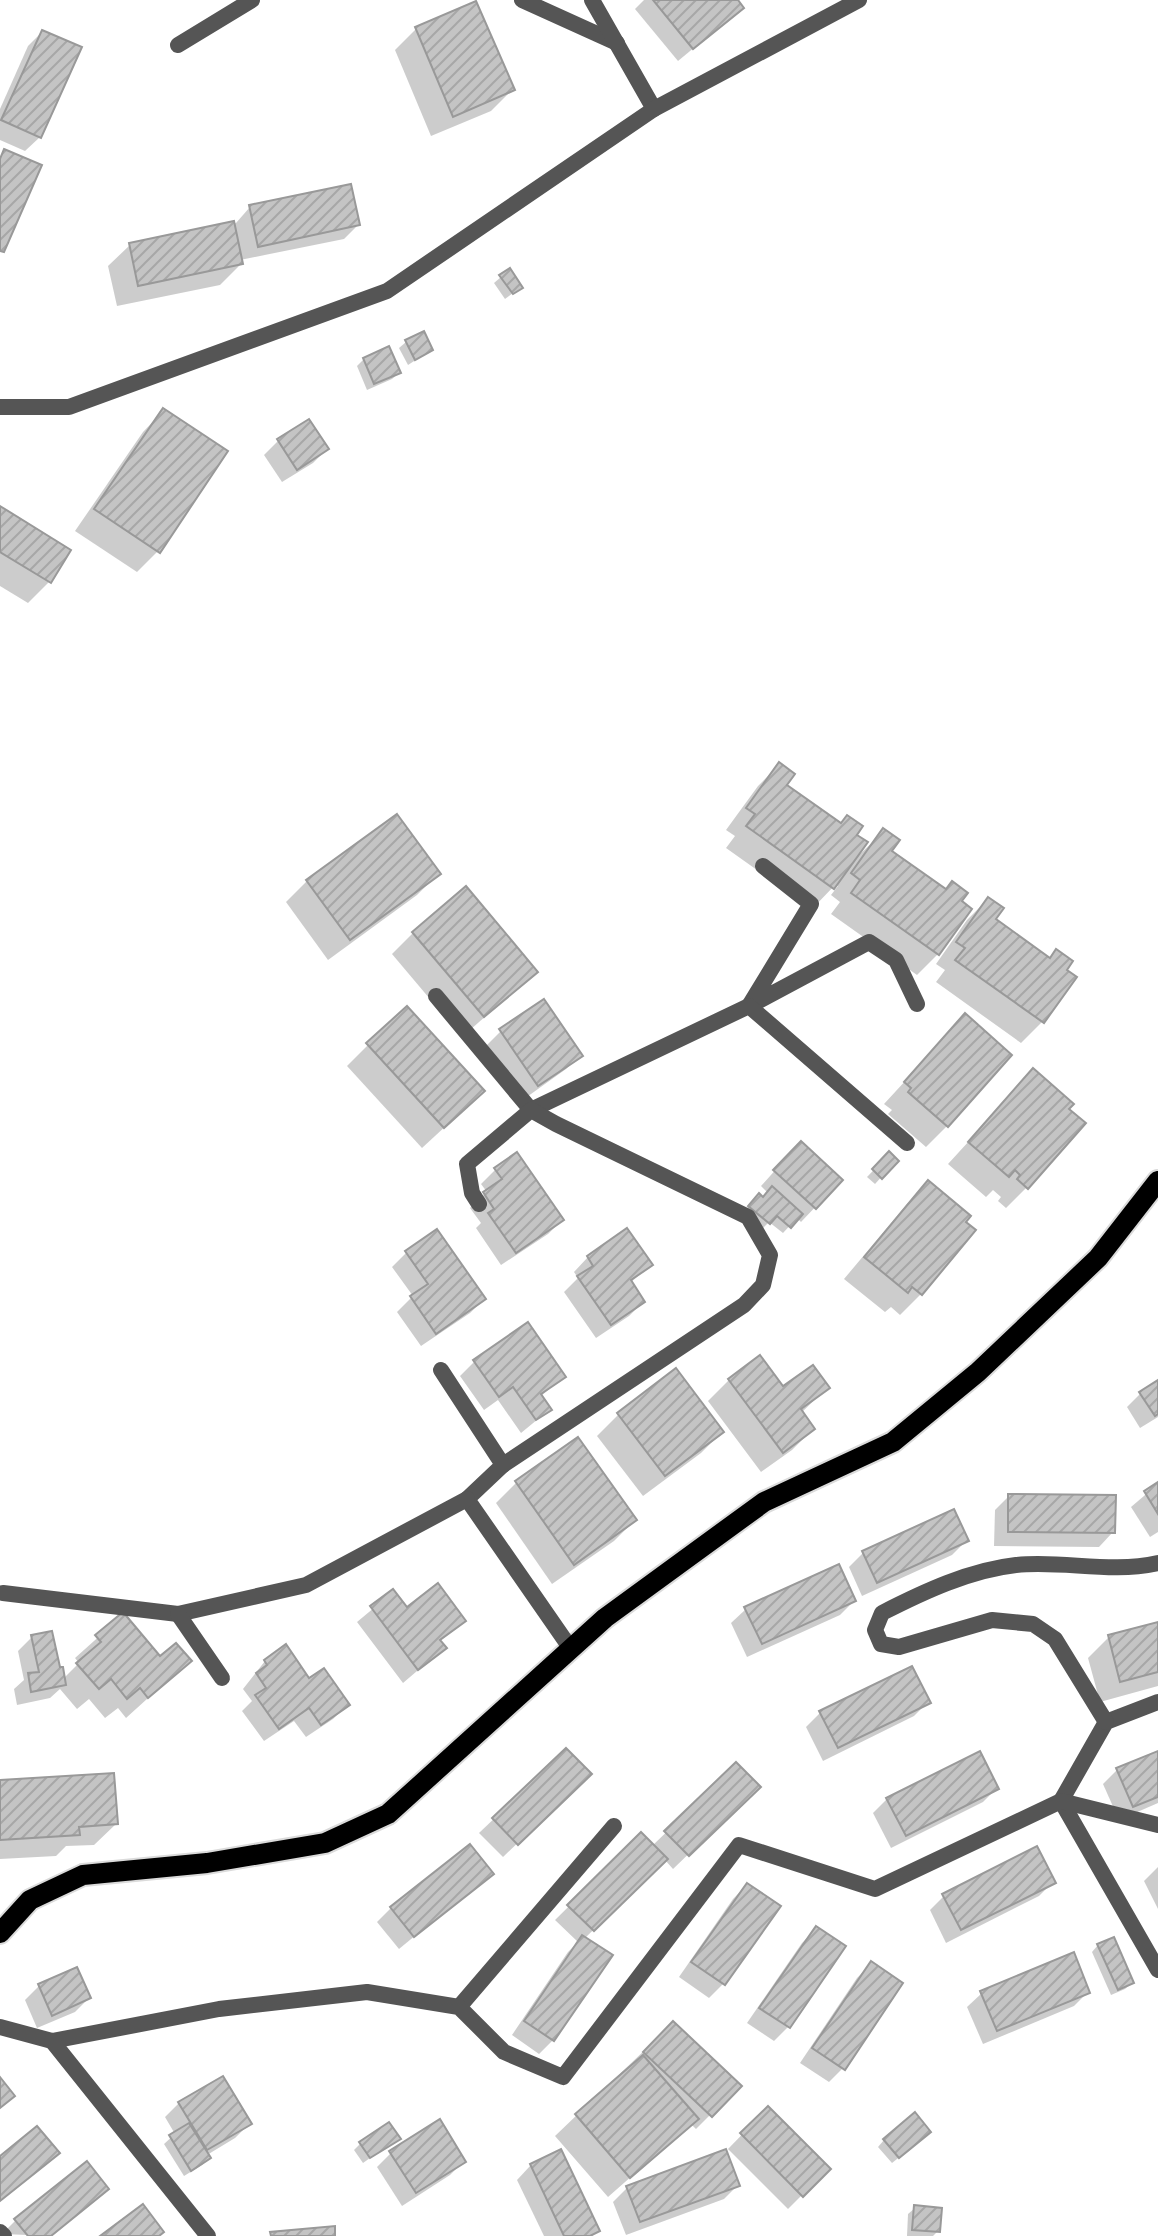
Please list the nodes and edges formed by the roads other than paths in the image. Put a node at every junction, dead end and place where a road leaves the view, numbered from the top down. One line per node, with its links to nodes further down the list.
1 (252, 0): 6 (street)
2 (522, 0): 5 (street)
3 (592, 0): 5 (street)
4 (859, 0): 7 (street)
5 (617, 43): 7 (street)
6 (178, 45)
7 (654, 109): 8 (street)
8 (0, 407)
9 (763, 866): 12 (street)
10 (436, 996): 13 (street)
11 (917, 1004): 12 (street)
12 (749, 1006): 13 (street); 14 (street)
13 (531, 1110): 16 (street); 18 (street)
14 (907, 1143)
15 (1158, 1181): 23 (main road)
16 (479, 1204)
17 (441, 1370): 18 (street)
18 (503, 1465): 19 (street)
19 (467, 1499): 22 (street); 23 (street)
20 (1158, 1563): 26 (street)
21 (3, 1593): 22 (street)
22 (178, 1614): 24 (street)
23 (571, 1649): 30 (main road)
24 (222, 1678)
25 (1158, 1702): 26 (street)
26 (1106, 1722): 27 (street)
27 (1061, 1801): 28 (street); 32 (street); 33 (street)
28 (1158, 1825)
29 (614, 1826): 33 (street)
30 (7, 1914): 31 (main road)
31 (0, 1933)
32 (1158, 1970)
33 (459, 2007): 35 (street)
34 (0, 2027): 35 (street)
35 (52, 2041): 36 (street)
36 (208, 2236)

